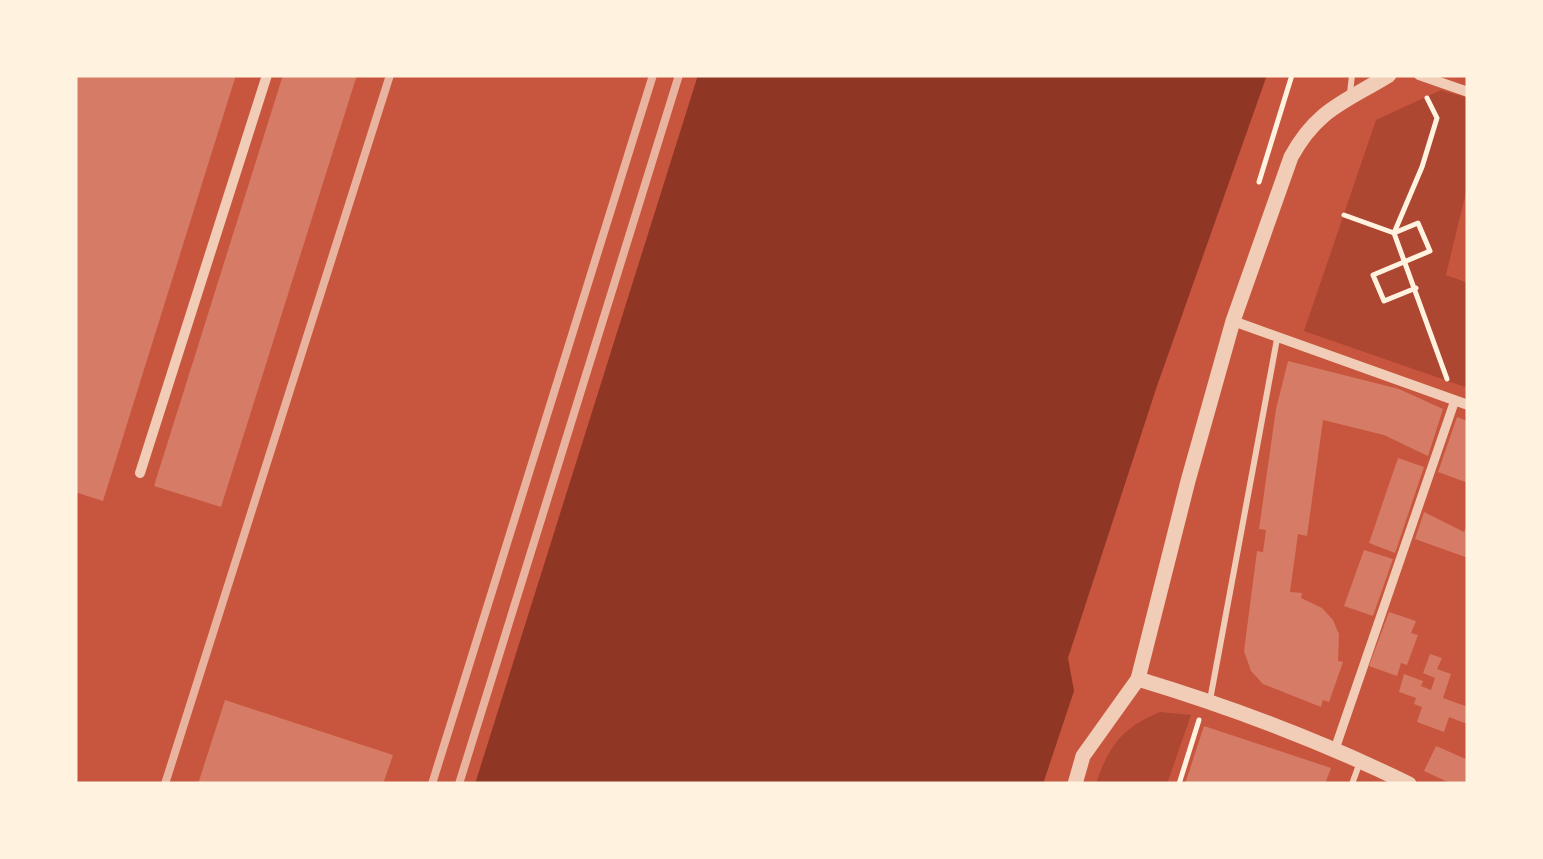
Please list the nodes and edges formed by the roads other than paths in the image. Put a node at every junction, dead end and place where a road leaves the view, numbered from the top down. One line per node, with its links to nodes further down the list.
1 (267, 75): 11 (street)
2 (1352, 75): 6 (lane)
3 (1389, 75): 6 (street)
4 (1419, 75): 5 (street)
5 (1468, 92)
6 (1350, 99): 7 (street)
7 (1233, 321): 8 (street); 12 (street)
8 (1277, 339): 9 (street); 13 (lane)
9 (1455, 400): 10 (street); 14 (street)
10 (1468, 405)
11 (140, 473)
12 (1138, 679): 13 (street); 16 (street)
13 (1210, 701): 14 (street)
14 (1335, 749): 15 (street)
15 (1361, 760): 17 (lane); 18 (street)
16 (1074, 784)
17 (1352, 784)
18 (1409, 784)

